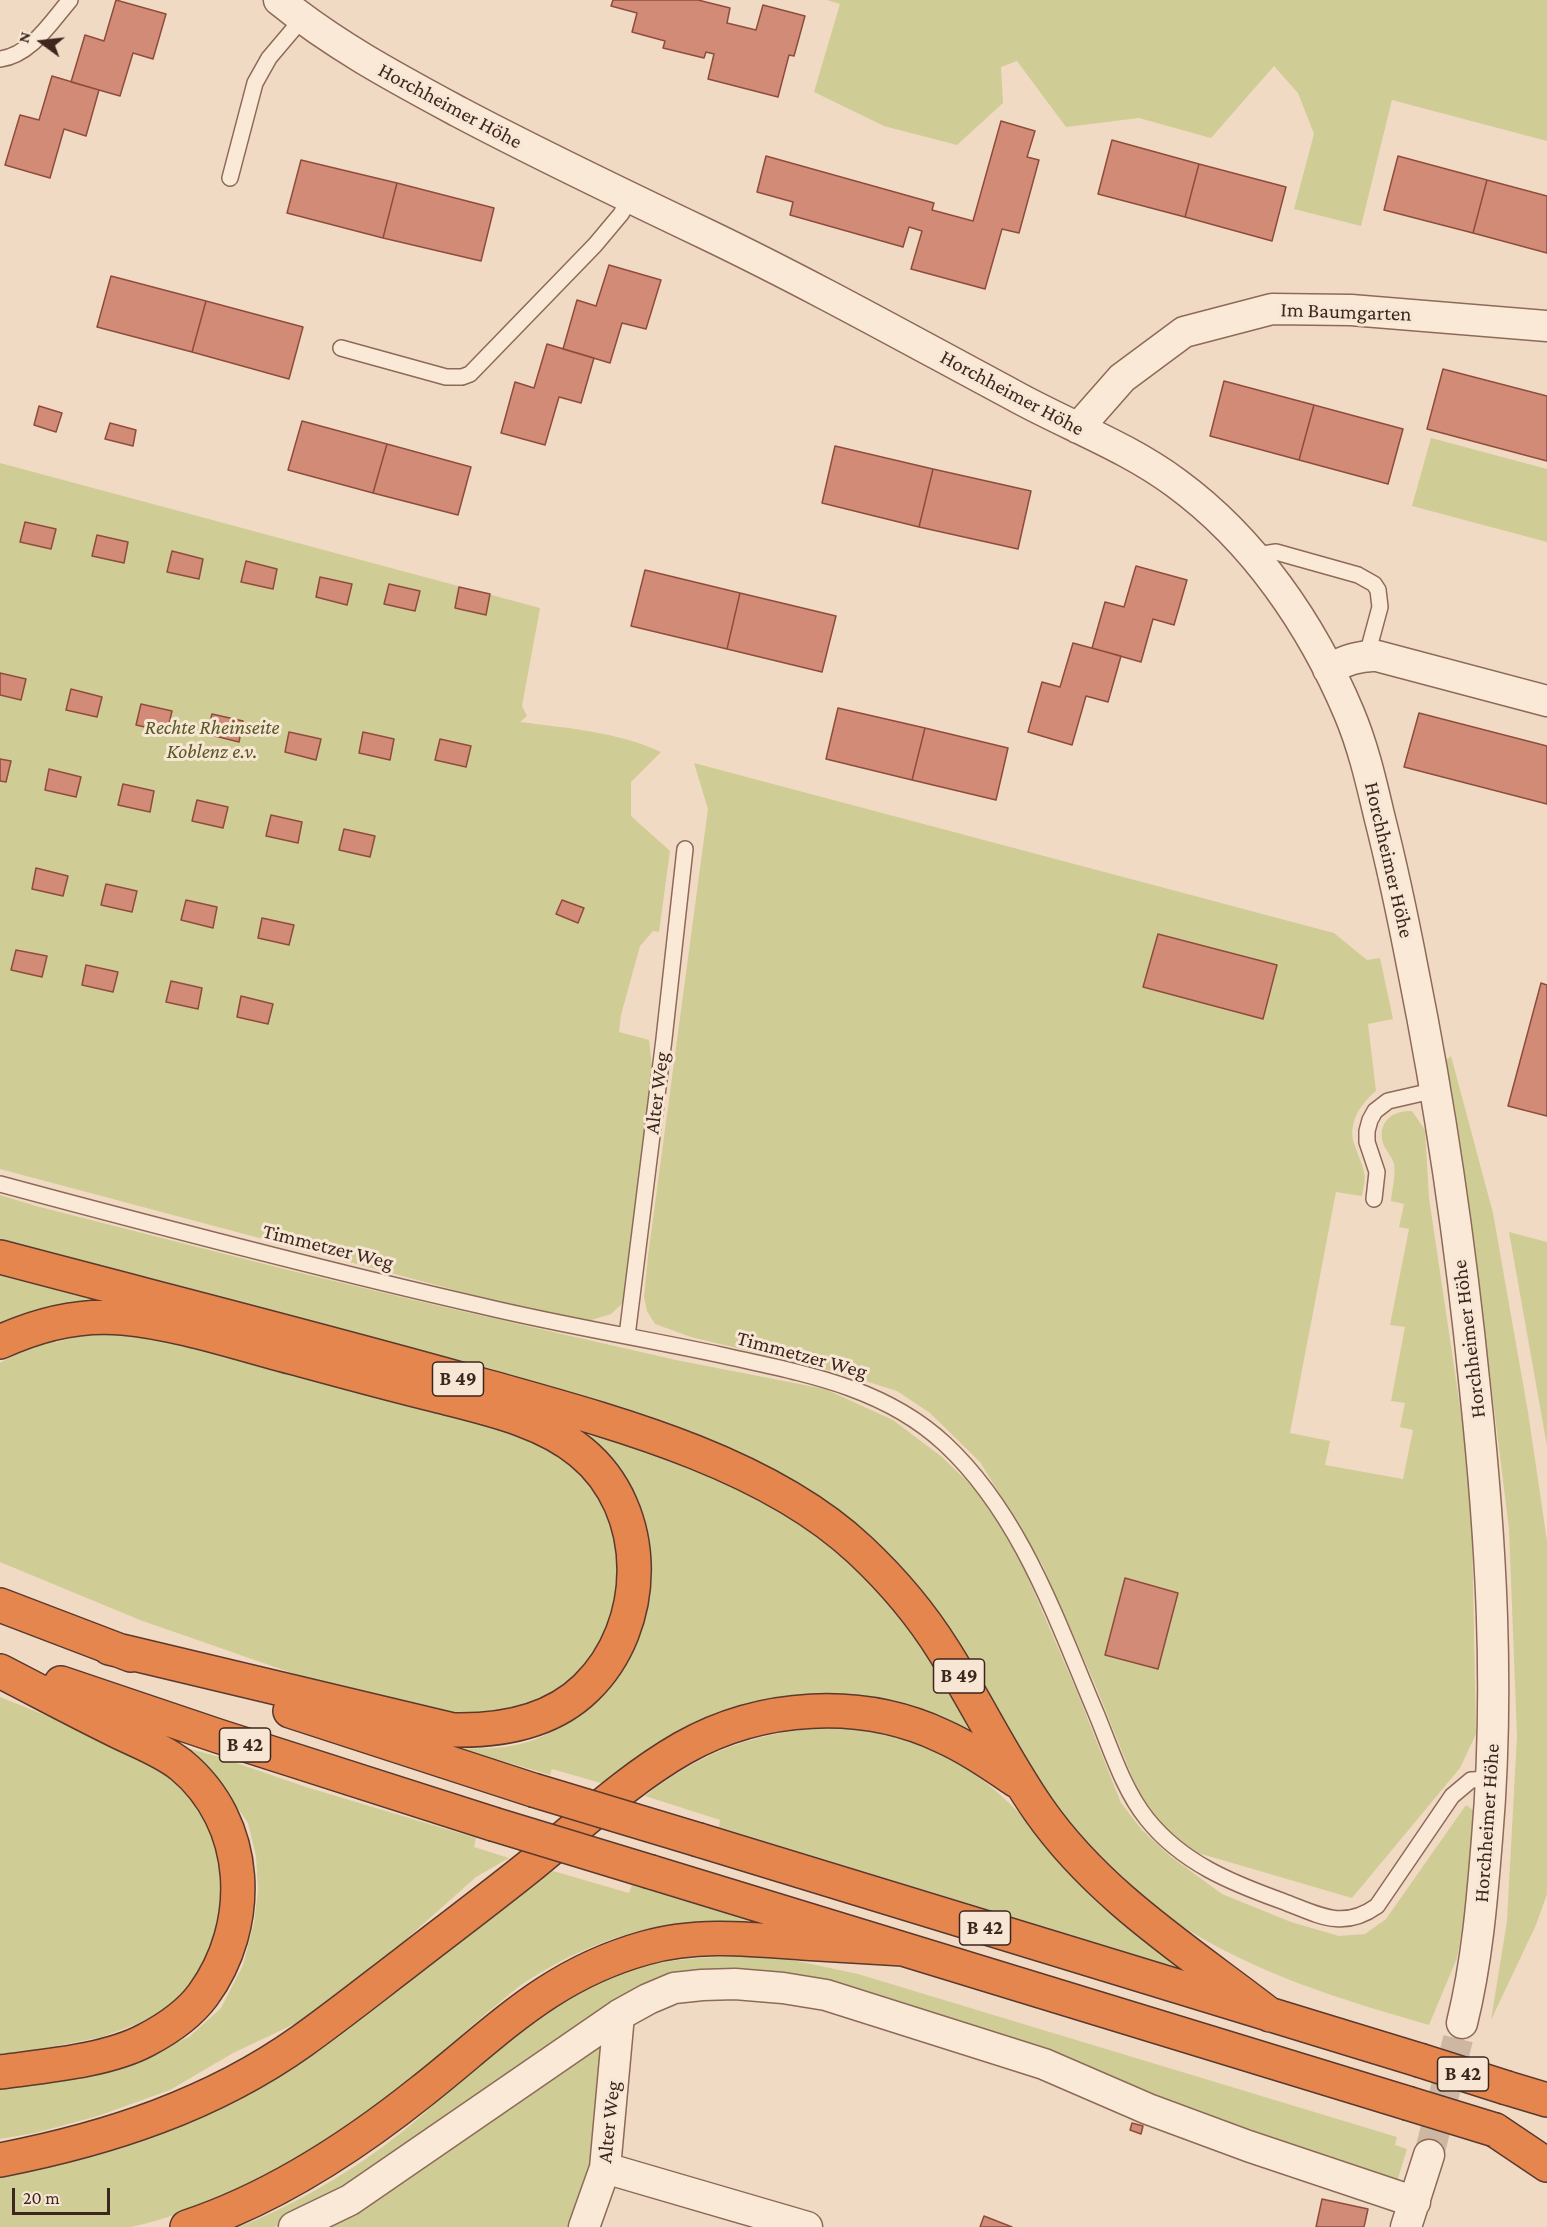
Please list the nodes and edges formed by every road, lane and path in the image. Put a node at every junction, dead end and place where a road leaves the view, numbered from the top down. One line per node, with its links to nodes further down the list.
1 (70, 0): 4 (lane)
2 (279, 0): 3 (street, Horchheimer Höhe)
3 (302, 19): 5 (lane); 6 (street, Horchheimer Höhe)
4 (0, 59)
5 (230, 178)
6 (630, 198): 8 (lane); 9 (street, Horchheimer Höhe)
7 (1547, 326): 9 (street, Im Baumgarten)
8 (341, 348)
9 (1078, 428): 10 (street, Horchheimer Höhe)
10 (1255, 558): 11 (lane); 12 (street, Horchheimer Höhe)
11 (1367, 655): 12 (street); 13 (street)
12 (1328, 669): 15 (street, Horchheimer Höhe)
13 (1547, 701)
14 (685, 849): 19 (lane, Alter Weg)
15 (1436, 1090): 17 (lane); 25 (street, Horchheimer Höhe)
16 (0, 1184): 19 (lane, Timmetzer Weg)
17 (1374, 1199)
18 (0, 1257): 26 (highway, B 49)
19 (627, 1336): 25 (lane, Timmetzer Weg)
20 (0, 1342): 22 (highway)
21 (0, 1605): 22 (highway, B 42)
22 (109, 1647): 29 (highway, B 42, bridge)
23 (0, 1660): 27 (highway, B 42, bridge)
24 (0, 1671): 31 (highway)
25 (1492, 1779): 30 (street, Horchheimer Höhe)
26 (1024, 1786): 29 (highway); 36 (highway)
27 (903, 1949): 33 (highway, B 42, bridge); 40 (highway)
28 (619, 2015): 38 (street, Alter Weg); 39 (street); 41 (street)
29 (1270, 2015): 32 (highway, B 42, bridge)
30 (1462, 2023)
31 (0, 2072)
32 (1547, 2100)
33 (1495, 2130): 34 (highway, B 42); 37 (highway)
34 (1547, 2145)
35 (1429, 2155): 39 (street)
36 (0, 2160)
37 (1547, 2165)
38 (605, 2168): 42 (street, Alter Weg); 43 (street)
39 (1411, 2215)
40 (187, 2227)
41 (294, 2227)
42 (584, 2227)
43 (807, 2227)

